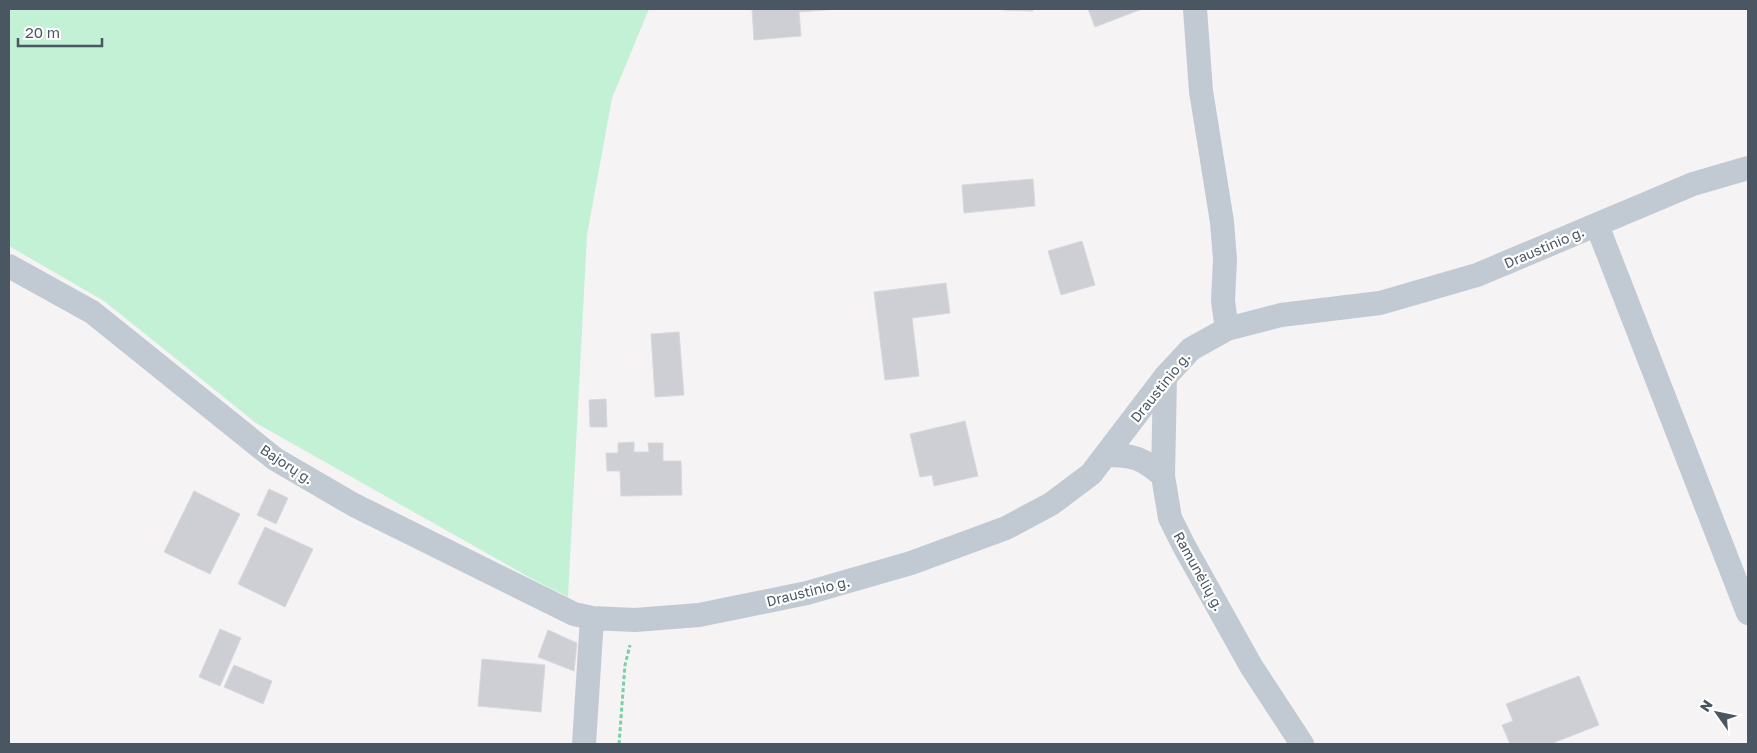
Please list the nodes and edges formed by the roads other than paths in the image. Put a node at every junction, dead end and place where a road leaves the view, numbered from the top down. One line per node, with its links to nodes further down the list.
1 (1195, 9): 5 (street)
2 (1748, 168): 3 (street, Draustinio g.)
3 (1597, 225): 5 (street, Draustinio g.); 9 (street)
4 (9, 266): 10 (street, Bajorų g.)
5 (1227, 329): 6 (street, Draustinio g.)
6 (1165, 377): 7 (street, Draustinio g.); 8 (street, Ramunėlių g.)
7 (1106, 455): 8 (street); 10 (street, Draustinio g.)
8 (1163, 476): 12 (street, Ramunėlių g.)
9 (1748, 613)
10 (592, 618): 11 (street)
11 (584, 744)
12 (1302, 744)

